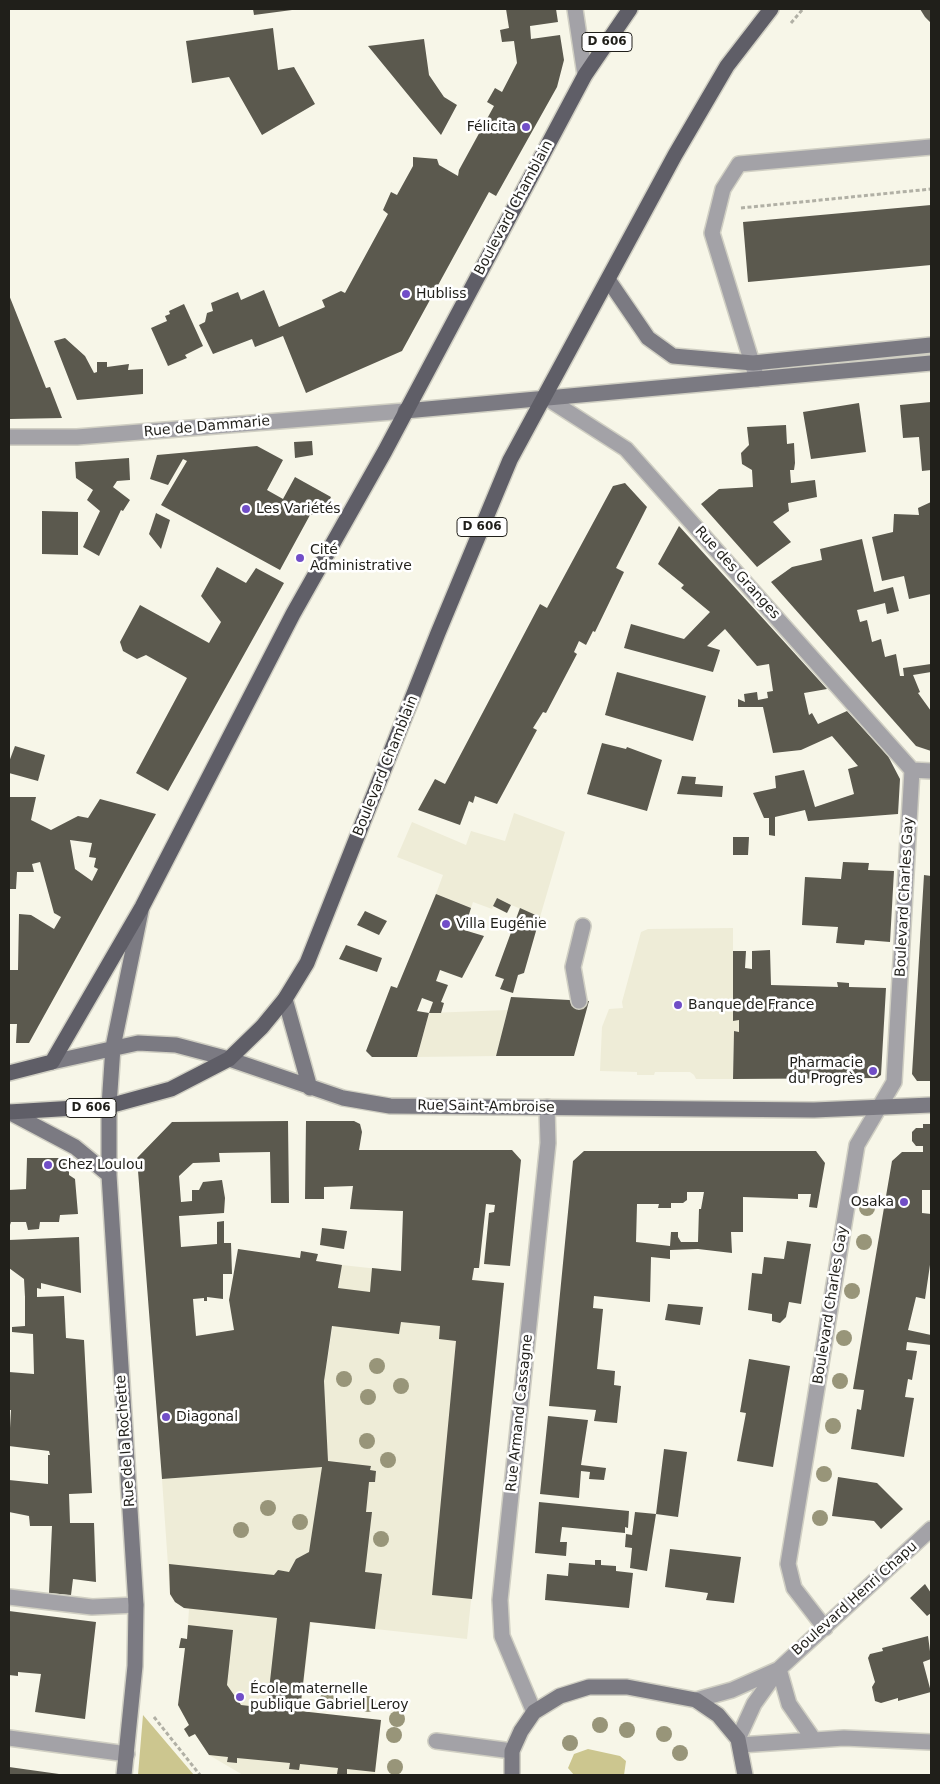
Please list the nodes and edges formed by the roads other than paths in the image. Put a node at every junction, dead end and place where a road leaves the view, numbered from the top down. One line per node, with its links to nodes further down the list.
1 (575, 9): 4 (street)
2 (630, 9): 4 (main road, Boulevard Chamblain / D 606)
3 (771, 9): 6 (main road, Boulevard Chamblain / D 606)
4 (585, 76): 12 (main road, Boulevard Chamblain / D 606)
5 (931, 147): 8 (street)
6 (609, 280): 8 (main road); 11 (main road, Boulevard Chamblain / D 606)
7 (931, 345): 8 (main road)
8 (753, 362): 10 (street)
9 (931, 363): 10 (main road)
10 (757, 379): 11 (main road)
11 (545, 397): 12 (main road); 14 (street, Rue des Granges); 18 (main road, Boulevard Chamblain / D 606)
12 (405, 411): 13 (street, Rue de Dammarie); 16 (main road, Boulevard Chamblain / D 606)
13 (9, 437)
14 (912, 770): 15 (street); 27 (street, Boulevard Charles Gay)
15 (931, 771)
16 (142, 907): 20 (main road, Rue de la Rochette); 22 (main road, Boulevard Chamblain / D 606)
17 (582, 926): 19 (street)
18 (285, 999): 21 (main road, Boulevard Chamblain / D 606); 24 (main road)
19 (579, 1001)
20 (113, 1047): 21 (main road, Rue Saint-Ambroise); 22 (main road, Rue Saint-Ambroise); 26 (main road, Rue de la Rochette)
21 (229, 1059): 24 (main road, Rue Saint-Ambroise); 26 (main road, Boulevard Chamblain / D 606)
22 (52, 1062): 23 (main road)
23 (9, 1073)
24 (310, 1088): 28 (main road, Rue Saint-Ambroise)
25 (931, 1104): 27 (main road, Rue Saint-Ambroise)
26 (110, 1106): 29 (main road, D 606); 30 (main road, Rue de la Rochette)
27 (878, 1107): 28 (main road, Rue Saint-Ambroise); 34 (street, Boulevard Charles Gay)
28 (547, 1108): 37 (street, Rue Armand Cassagne)
29 (9, 1112): 30 (main road)
30 (109, 1175): 33 (main road, Rue de la Rochette)
31 (931, 1529): 34 (street, Boulevard Henri Chapu)
32 (9, 1597): 33 (street)
33 (136, 1605): 44 (main road, Rue de la Rochette)
34 (825, 1628): 35 (street, Boulevard Henri Chapu)
35 (779, 1669): 36 (street, Boulevard Henri Chapu); 39 (street); 41 (street, Boulevard Henri Chapu)
36 (696, 1700): 37 (main road); 41 (main road)
37 (534, 1712): 43 (main road)
38 (9, 1738): 44 (street)
39 (814, 1740): 41 (street); 42 (street)
40 (436, 1741): 43 (street)
41 (739, 1742): 47 (main road)
42 (931, 1742)
43 (512, 1751): 46 (main road)
44 (127, 1754): 45 (main road, Rue de la Rochette)
45 (124, 1775)
46 (512, 1775)
47 (744, 1775)

